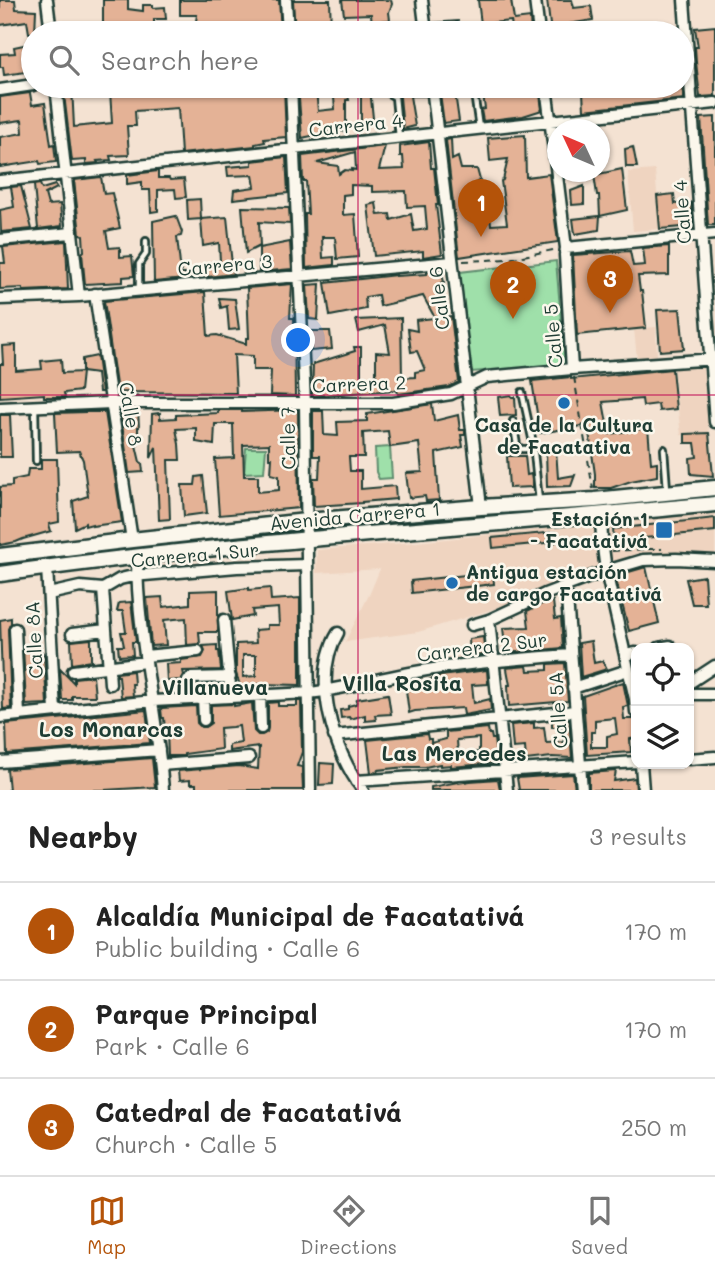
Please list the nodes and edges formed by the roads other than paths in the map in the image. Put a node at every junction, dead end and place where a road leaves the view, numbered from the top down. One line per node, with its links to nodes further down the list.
1 (47, 0): 6 (street)
2 (286, 0): 7 (street)
3 (422, 0): 8 (street)
4 (535, 0): 9 (street)
5 (684, 0): 10 (street, Calle 4)
6 (50, 21)
7 (287, 21)
8 (425, 21)
9 (538, 21)
10 (686, 21)
11 (21, 87): 12 (street)
12 (0, 90)
13 (57, 98): 29 (street)
14 (292, 98): 28 (street, Calle 7)
15 (394, 98): 27 (lane)
16 (433, 98): 26 (street, Calle 6)
17 (475, 98): 25 (lane)
18 (547, 98): 22 (street, Calle 5)
19 (691, 98): 21 (street, Calle 4)
20 (715, 103): 21 (street, Carrera 4)
21 (692, 106): 23 (street, Carrera 4); 34 (street, Calle 4)
22 (550, 119)
23 (569, 119)
24 (547, 121): 25 (street, Carrera 4)
25 (479, 129): 26 (street, Carrera 4)
26 (437, 133): 27 (street, Carrera 4); 38 (street, Calle 6)
27 (399, 138): 28 (street, Carrera 4)
28 (295, 149): 29 (street, Carrera 4); 39 (street, Calle 7)
29 (66, 174): 30 (street, Carrera 4); 32 (street)
30 (0, 181)
31 (558, 182): 37 (street, Calle 5)
32 (71, 233): 35 (street); 42 (street)
33 (715, 234): 34 (street)
34 (702, 236): 37 (street); 44 (street, Calle 4)
35 (0, 240)
36 (146, 241): 40 (lane)
37 (566, 247): 45 (street, Calle 5)
38 (452, 262): 39 (street, Carrera 3); 46 (street, Calle 6)
39 (300, 275): 40 (street, Carrera 3); 49 (street, Calle 7)
40 (139, 290): 41 (street, Carrera 3)
41 (95, 295): 42 (street, Carrera 3); 48 (street, Calle 8)
42 (79, 296): 43 (street, Carrera 3)
43 (0, 299)
44 (713, 359): 45 (street, Carrera 2); 53 (street, Calle 4)
45 (572, 369): 46 (street, Carrera 2)
46 (467, 387): 49 (street, Carrera 2); 61 (street, Calle 6)
47 (522, 392): 54 (lane)
48 (111, 403): 49 (street, Carrera 2); 50 (street, Carrera 2); 65 (street, Calle 8)
49 (305, 404): 63 (street, Calle 7)
50 (35, 406): 51 (street, Carrera 2); 56 (lane)
51 (0, 408)
52 (513, 421): 54 (lane)
53 (715, 422)
54 (534, 449): 59 (lane)
55 (664, 449): 58 (lane)
56 (36, 461)
57 (715, 488): 58 (main road, Avenida Carrera 1)
58 (667, 493): 59 (main road, Avenida Carrera 1)
59 (539, 503): 61 (main road, Avenida Carrera 1)
60 (715, 504): 62 (main road, Avenida Carrera 1)
61 (481, 507): 63 (main road, Avenida Carrera 1)
62 (601, 515): 64 (main road, Avenida Carrera 1); 73 (street)
63 (306, 521): 64 (street, Calle 7); 65 (main road, Avenida Carrera 1)
64 (306, 538): 66 (main road, Avenida Carrera 1); 70 (street, Calle 7)
65 (132, 540): 67 (main road, Avenida Carrera 1)
66 (191, 551): 68 (main road, Avenida Carrera 1); 72 (lane)
67 (0, 556)
68 (137, 557): 71 (main road, Avenida Carrera 1); 75 (street)
69 (715, 561): 73 (street)
70 (307, 565): 72 (street, Carrera 1 Sur); 103 (street, Calle 7)
71 (47, 567): 74 (main road, Avenida Carrera 1); 78 (street, Calle 8A)
72 (195, 571): 75 (street, Carrera 1 Sur)
73 (606, 571): 76 (street); 89 (street)
74 (0, 574)
75 (137, 576): 77 (street, Carrera 1 Sur); 90 (street)
76 (566, 586): 80 (street); 88 (street, Calle 5A)
77 (103, 589): 78 (street, Carrera 1 Sur); 83 (street)
78 (49, 594): 111 (street, Calle 8A)
79 (224, 620): 97 (street)
80 (489, 620): 81 (street); 91 (street)
81 (472, 625)
82 (15, 629): 113 (street)
83 (106, 631): 85 (street); 93 (street)
84 (338, 633): 102 (street)
85 (72, 634)
86 (198, 651): 90 (street)
87 (631, 654): 89 (street)
88 (571, 655): 91 (street, Carrera 2 Sur); 101 (street, Calle 5A)
89 (625, 655): 94 (street)
90 (145, 659): 93 (street); 110 (street)
91 (494, 661): 102 (street, Carrera 2 Sur); 115 (street)
92 (715, 666): 96 (street); 98 (street)
93 (109, 667): 95 (street); 100 (street)
94 (628, 670): 99 (street); 101 (street)
95 (73, 671)
96 (715, 672)
97 (230, 677): 107 (street); 109 (street)
98 (694, 680)
99 (631, 681)
100 (110, 684)
101 (573, 688): 112 (street, Calle 5A)
102 (327, 691): 103 (street, Carrera 2 Sur); 118 (street)
103 (309, 693): 104 (street, Carrera 2 Sur); 131 (street, Calle 7)
104 (260, 694): 107 (street, Carrera 2 Sur); 117 (street)
105 (694, 694): 106 (street)
106 (715, 694)
107 (231, 696): 108 (street, Carrera 2 Sur)
108 (203, 698): 109 (street, Carrera 2 Sur); 116 (street)
109 (189, 699): 110 (street, Carrera 2 Sur)
110 (153, 701): 111 (street, Carrera 2 Sur); 119 (street)
111 (55, 711): 113 (street, Carrera 2 Sur)
112 (575, 711): 115 (street); 126 (street, Calle 5A)
113 (19, 715): 114 (street, Carrera 2 Sur)
114 (0, 717)
115 (499, 719): 118 (street); 128 (street)
116 (204, 720)
117 (261, 728)
118 (334, 736): 129 (street)
119 (159, 750): 123 (street); 125 (street)
120 (715, 757): 122 (street)
121 (249, 758): 125 (street)
122 (694, 759)
123 (0, 762)
124 (631, 763): 126 (street)
125 (161, 765): 130 (street)
126 (579, 766): 128 (street); 134 (street, Calle 5A)
127 (640, 769): 135 (street)
128 (505, 771): 129 (street); 133 (street)
129 (356, 781): 132 (street)
130 (163, 790)
131 (310, 790)
132 (363, 790)
133 (507, 790)
134 (582, 790)
135 (643, 790)

